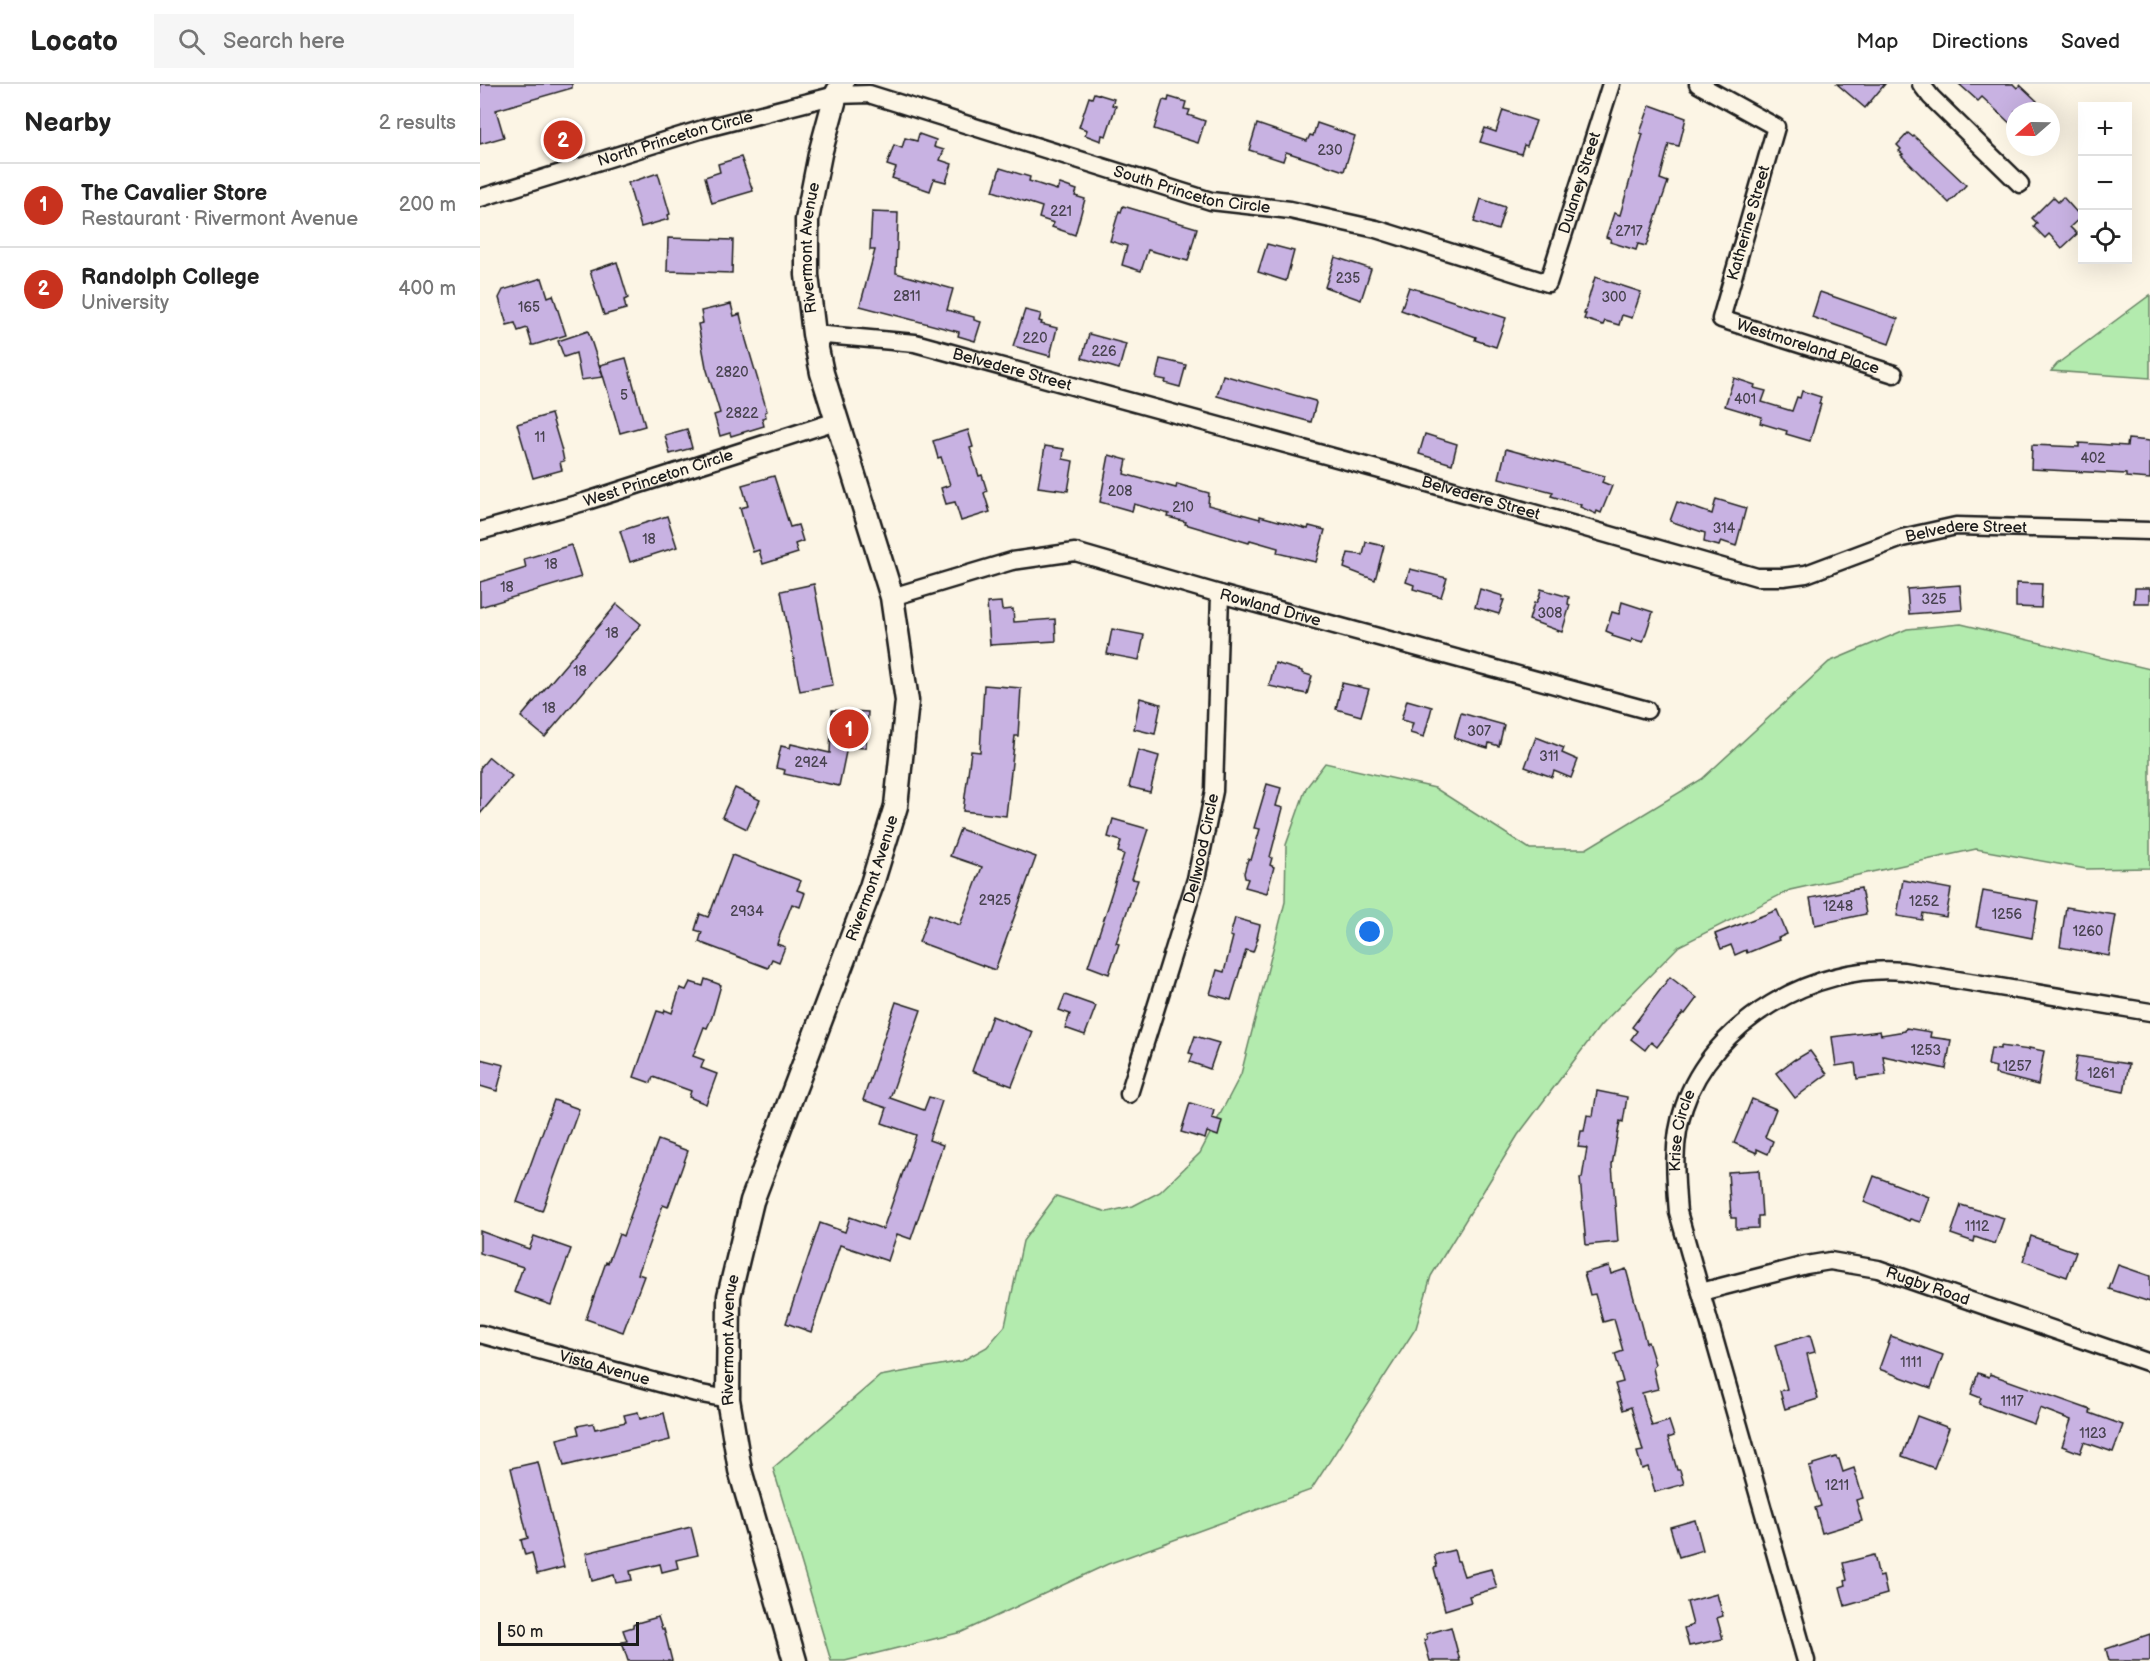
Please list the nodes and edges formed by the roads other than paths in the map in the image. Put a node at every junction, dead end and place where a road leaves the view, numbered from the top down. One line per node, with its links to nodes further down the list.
1 (1611, 84): 7 (street, Dulaney Street)
2 (1698, 84): 8 (street, Katherine Street)
3 (1921, 84): 5 (street)
4 (839, 90): 6 (street, North Princeton Circle); 7 (street, South Princeton Circle); 9 (main road, Rivermont Avenue)
5 (2020, 184)
6 (480, 198)
7 (1548, 283)
8 (1721, 319): 10 (street, Westmoreland Place)
9 (814, 334): 11 (main road, Rivermont Avenue); 13 (street, Belvedere Street)
10 (1894, 374)
11 (836, 421): 12 (street, West Princeton Circle); 15 (main road, Rivermont Avenue)
12 (480, 531)
13 (2150, 531)
14 (1220, 594): 15 (street, Rowland Drive); 16 (street, Rowland Drive); 18 (street, Dellwood Circle)
15 (892, 597): 22 (main road, Rivermont Avenue)
16 (1647, 710)
17 (2150, 1012): 19 (street, Krise Circle)
18 (1129, 1094)
19 (1701, 1292): 21 (street, Rugby Road); 24 (street, Krise Circle)
20 (480, 1334): 22 (street, Vista Avenue)
21 (2150, 1363)
22 (728, 1399): 23 (main road, Rivermont Avenue)
23 (795, 1661)
24 (1806, 1661)

